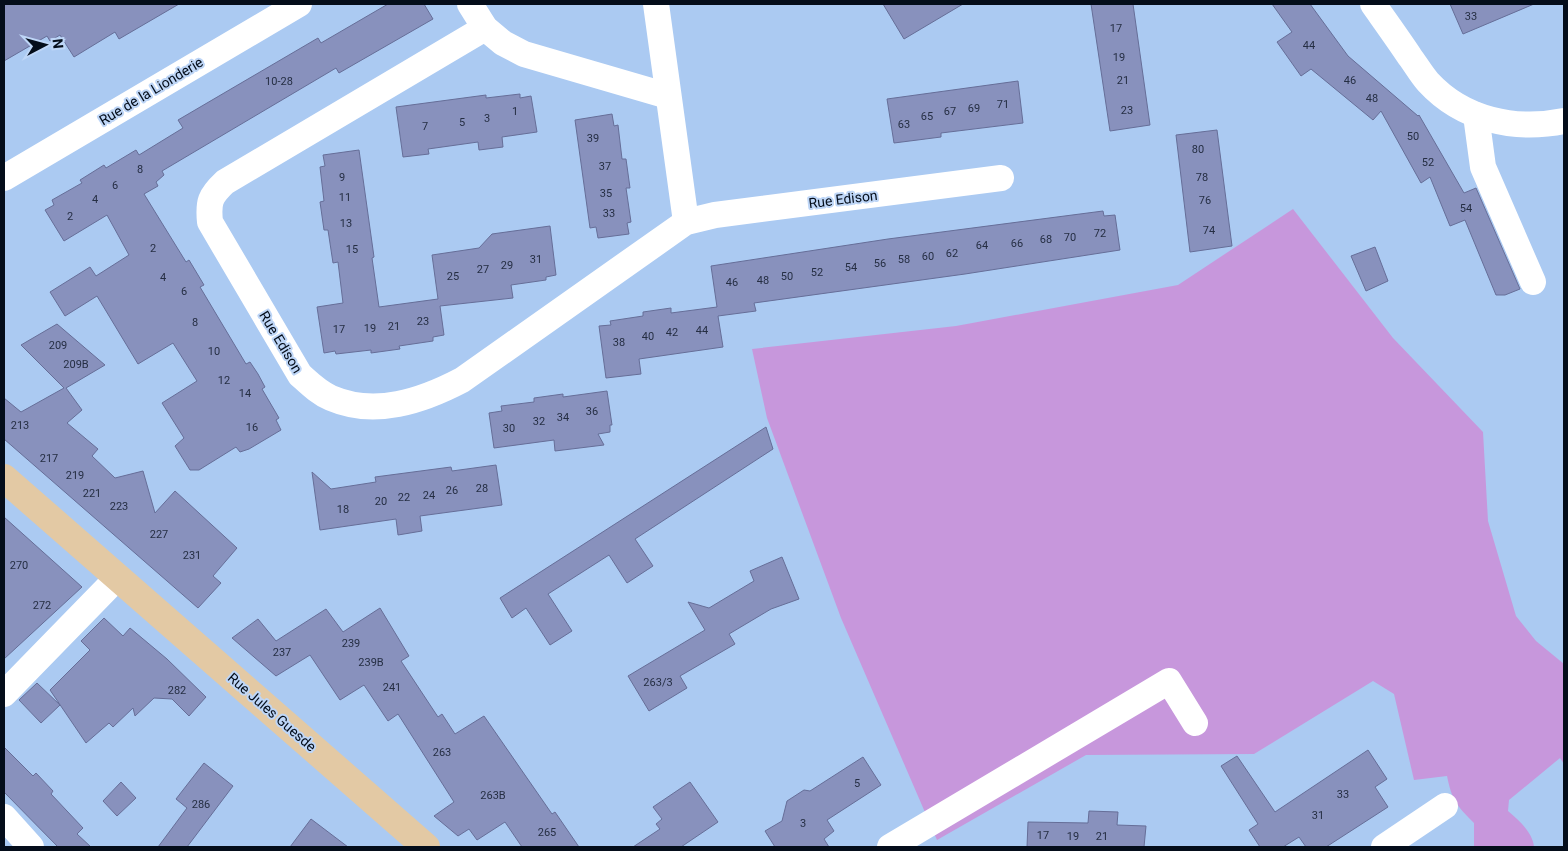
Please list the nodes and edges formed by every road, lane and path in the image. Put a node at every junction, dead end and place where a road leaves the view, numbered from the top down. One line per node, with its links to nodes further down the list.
1 (299, 4): 9 (street, Rue de la Lionderie)
2 (470, 4): 5 (street)
3 (656, 4): 6 (street)
4 (1373, 4): 7 (street)
5 (485, 28): 6 (street); 11 (street, Rue Edison)
6 (668, 96): 11 (street)
7 (1476, 114): 8 (street); 12 (street)
8 (1564, 121)
9 (4, 178)
10 (1002, 178): 11 (street, Rue Edison)
11 (686, 222)
12 (1533, 282)
13 (5, 483): 14 (main road, Rue Jules Guesde)
14 (118, 576): 15 (street); 20 (main road, Rue Jules Guesde)
15 (4, 694)
16 (1195, 723): 21 (street)
17 (1445, 806): 22 (street)
18 (4, 817): 19 (street)
19 (31, 847)
20 (426, 847)
21 (890, 847)
22 (1384, 847)

